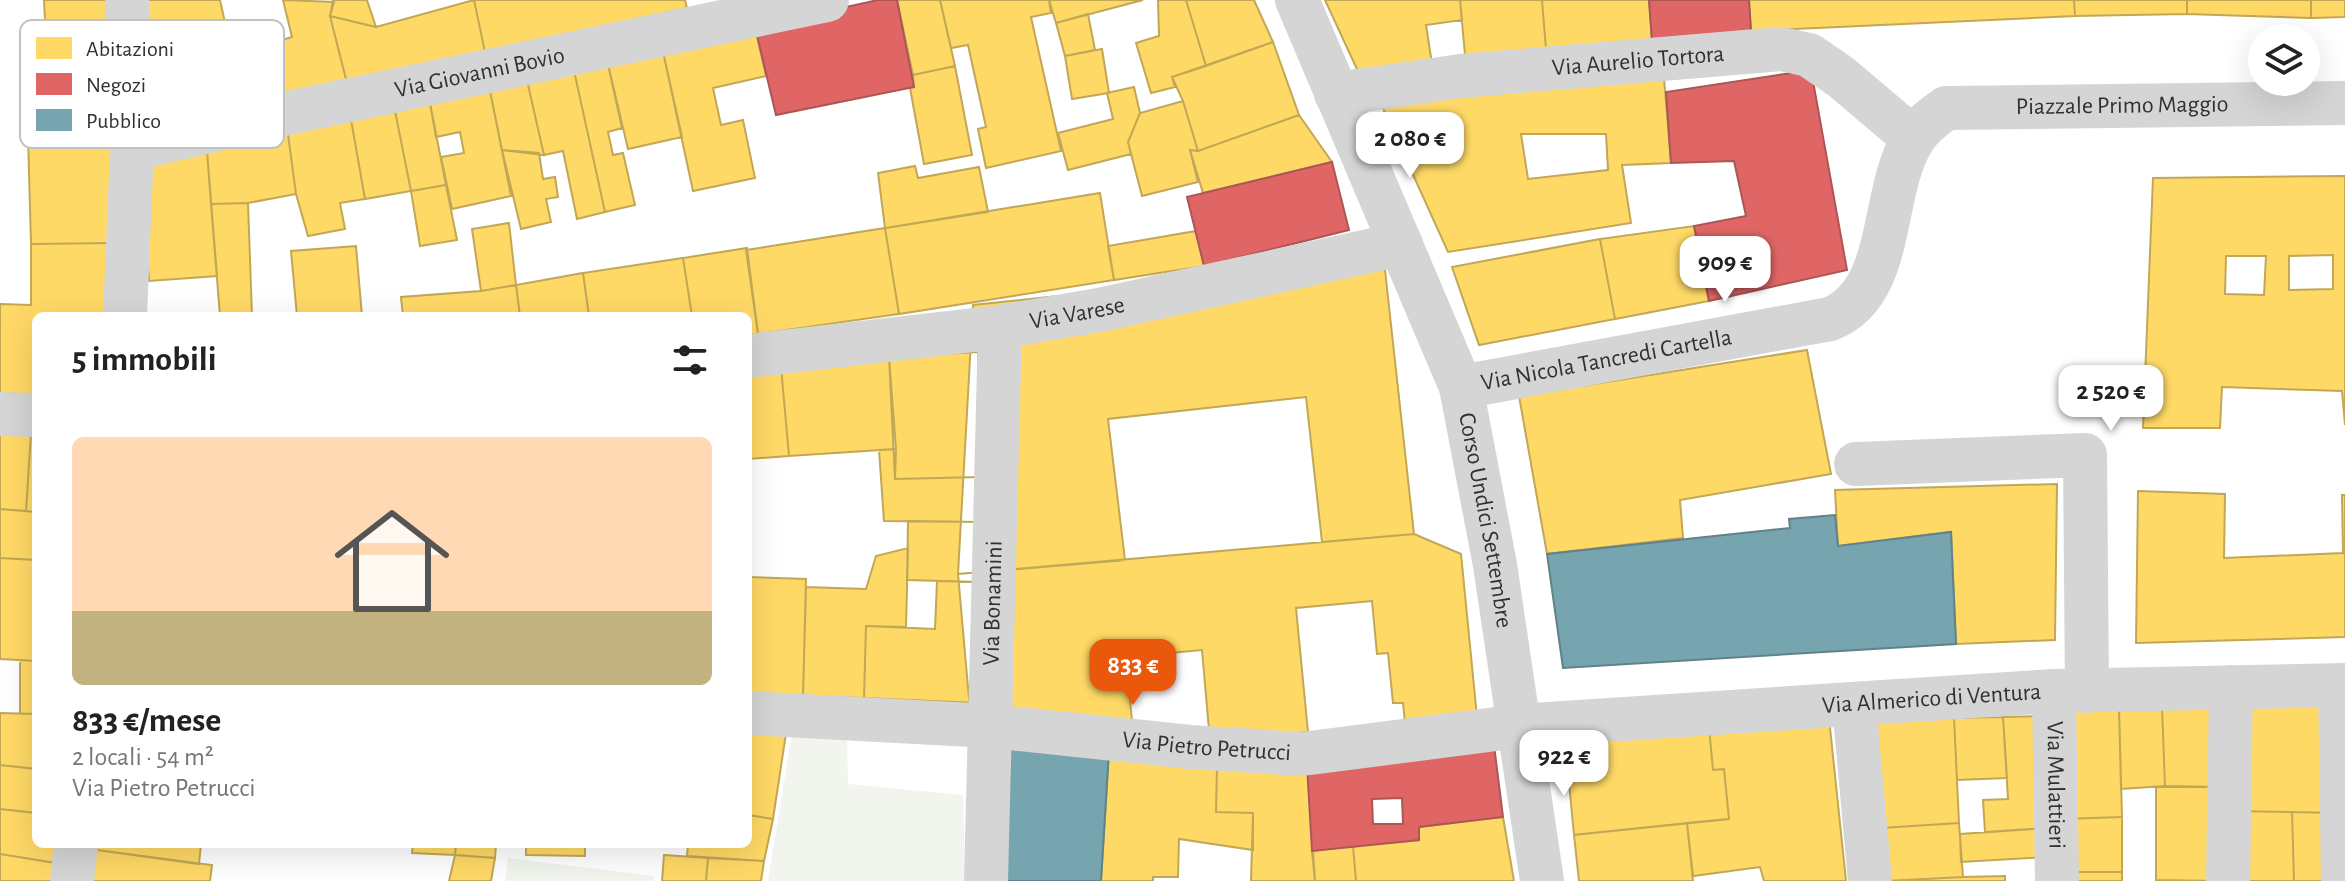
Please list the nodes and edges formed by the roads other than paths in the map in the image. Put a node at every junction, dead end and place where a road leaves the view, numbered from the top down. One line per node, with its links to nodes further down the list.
1 (127, 0): 4 (street)
2 (827, 0): 7 (street, Via Giovanni Bovio)
3 (1297, 0): 5 (street, Corso Undici Settembre)
4 (128, 20)
5 (1336, 94): 8 (street, Via Aurelio Tortora); 11 (street, Corso Undici Settembre)
6 (2345, 103): 8 (street, Piazzale Primo Maggio)
7 (284, 114)
8 (1913, 138): 15 (street, Via Nicola Tancredi Cartella)
9 (136, 148): 10 (street, Via Giovanni Bovio)
10 (132, 149): 12 (street)
11 (1401, 244): 13 (street, Via Varese); 15 (street, Corso Undici Settembre)
12 (125, 312)
13 (1000, 327): 14 (street, Via Varese); 24 (street, Via Bonamini)
14 (752, 356)
15 (1461, 387): 25 (street, Corso Undici Settembre)
16 (0, 414): 17 (street)
17 (32, 415)
18 (1856, 464): 21 (street)
19 (2343, 685): 20 (street, Via Almerico di Ventura); 33 (street)
20 (2231, 687): 21 (street, Via Almerico di Ventura); 32 (street)
21 (2070, 691): 22 (street, Via Almerico di Ventura); 31 (street, Via Mulattieri)
22 (1854, 704): 25 (street, Via Almerico di Ventura); 30 (street)
23 (752, 713): 24 (street, Via Pietro Petrucci)
24 (990, 726): 25 (street, Via Pietro Petrucci); 28 (street, Via Bonamini)
25 (1519, 726): 29 (street, Corso Undici Settembre)
26 (76, 848): 27 (street)
27 (72, 881)
28 (986, 881)
29 (1542, 881)
30 (1870, 881)
31 (2057, 881)
32 (2228, 881)
33 (2343, 881)

